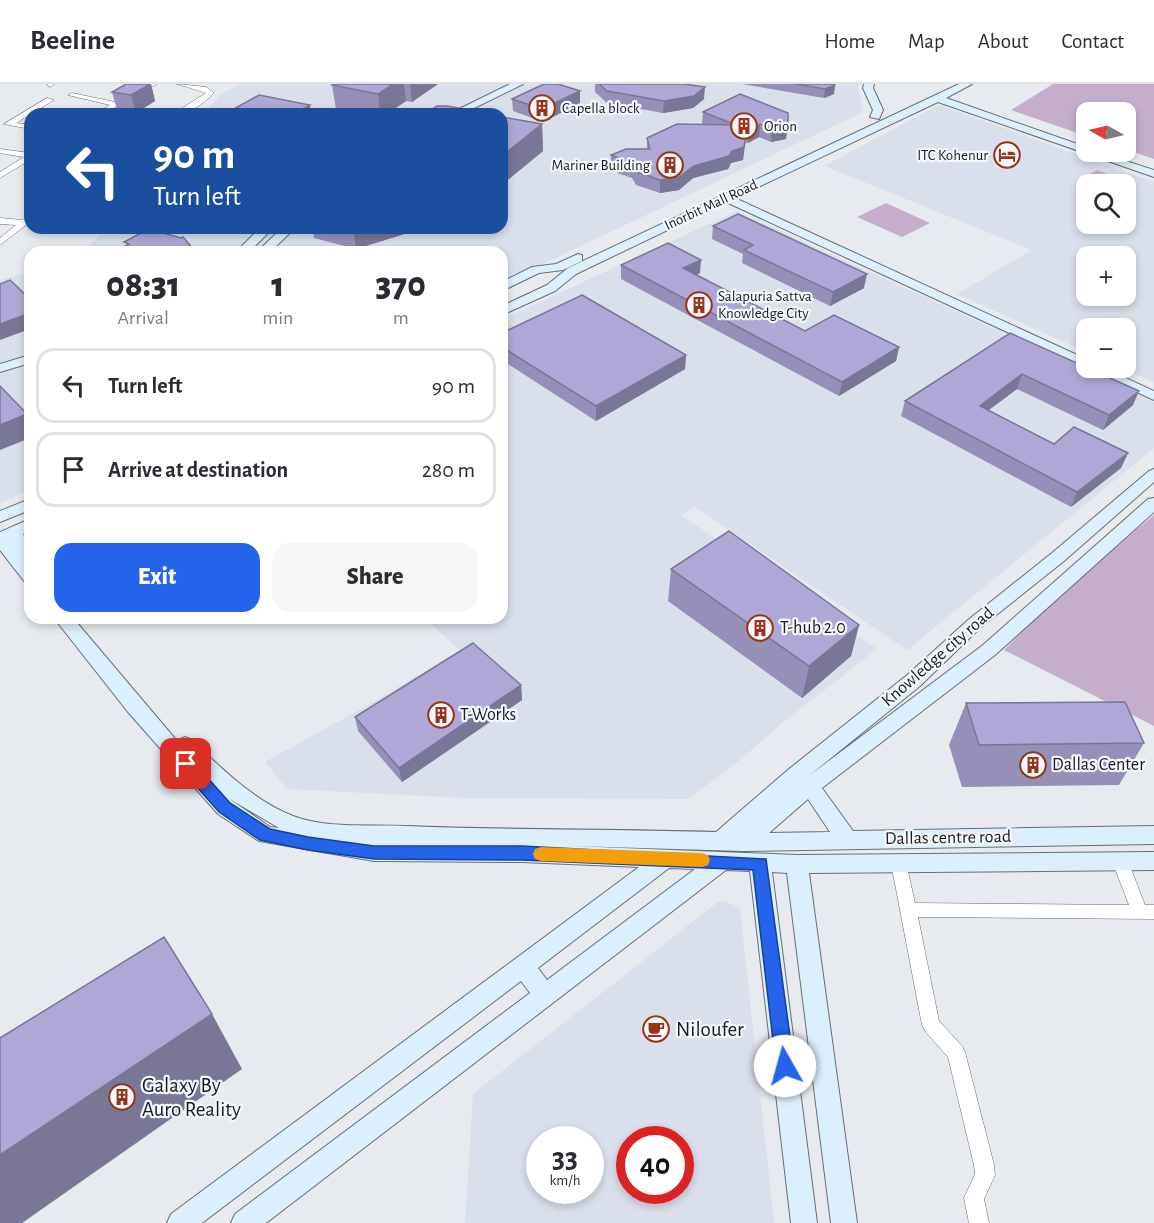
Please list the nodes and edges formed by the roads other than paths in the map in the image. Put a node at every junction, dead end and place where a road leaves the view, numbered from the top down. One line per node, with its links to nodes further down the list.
1 (153, 84): 13 (street)
2 (181, 84): 16 (street)
3 (499, 84): 12 (street)
4 (518, 84): 12 (street)
5 (869, 84): 19 (street)
6 (955, 84): 19 (street, Inorbit Mall Road)
7 (967, 84): 10 (street)
8 (980, 84): 10 (street)
9 (72, 95): 13 (street)
10 (945, 97): 23 (street); 24 (street); 33 (street, Inorbit Mall Road)
11 (50, 100): 14 (street)
12 (475, 100): 17 (street)
13 (117, 104): 15 (street)
14 (36, 108)
15 (109, 108)
16 (188, 108)
17 (458, 108)
18 (24, 115): 21 (street)
19 (875, 117): 42 (street, Inorbit Mall Road)
20 (0, 123): 21 (street)
21 (9, 124): 22 (street)
22 (24, 126)
23 (1076, 140)
24 (1076, 146)
25 (0, 151): 26 (street)
26 (24, 154)
27 (24, 159): 32 (street)
28 (1136, 160): 30 (street)
29 (1120, 162): 31 (street)
30 (1154, 166)
31 (1154, 174)
32 (0, 176)
33 (726, 198): 42 (street, Inorbit Mall Road); 47 (street)
34 (24, 220): 35 (street)
35 (0, 221)
36 (24, 222): 39 (street)
37 (261, 234): 40 (street)
38 (282, 234): 41 (street)
39 (0, 242)
40 (248, 246)
41 (270, 246)
42 (565, 269): 43 (street, Inorbit Mall Road); 44 (street); 45 (street); 46 (street, Inorbit Mall Road)
43 (508, 284)
44 (508, 291)
45 (508, 300)
46 (508, 308)
47 (1076, 359)
48 (24, 361): 49 (street)
49 (0, 368)
50 (24, 372): 52 (street)
51 (1115, 378): 53 (street)
52 (0, 379)
53 (1154, 396)
54 (1154, 474): 71 (street, Knowledge city road)
55 (24, 499): 58 (street)
56 (1154, 502): 66 (street, Knowledge city road)
57 (24, 505): 58 (street)
58 (1, 510)
59 (24, 518): 61 (street)
60 (24, 526): 61 (street)
61 (4, 534): 62 (street); 63 (street)
62 (24, 552)
63 (24, 568)
64 (68, 624): 70 (street)
65 (83, 624): 70 (street)
66 (810, 786): 68 (street); 69 (street, Knowledge city road)
67 (1154, 836): 68 (street, Dallas centre road)
68 (847, 840): 69 (street, Dallas centre road)
69 (743, 842): 71 (street, Dallas centre road)
70 (430, 844): 71 (street); 72 (street)
71 (722, 851): 72 (street); 76 (street, Dallas centre road); 81 (street, Knowledge city road)
72 (664, 860): 80 (street)
73 (1120, 861): 74 (street, Dallas centre road); 75 (street, Dallas centre road); 79 (street)
74 (1154, 861)
75 (899, 863): 77 (street, Dallas centre road); 78 (street)
76 (760, 864): 77 (street, Dallas centre road); 84 (street)
77 (797, 864): 85 (street)
78 (909, 910): 79 (street); 86 (street)
79 (1147, 912)
80 (523, 966): 81 (street); 82 (street)
81 (545, 995): 83 (street, Knowledge city road)
82 (180, 1223)
83 (244, 1223)
84 (804, 1223)
85 (844, 1223)
86 (979, 1223)

